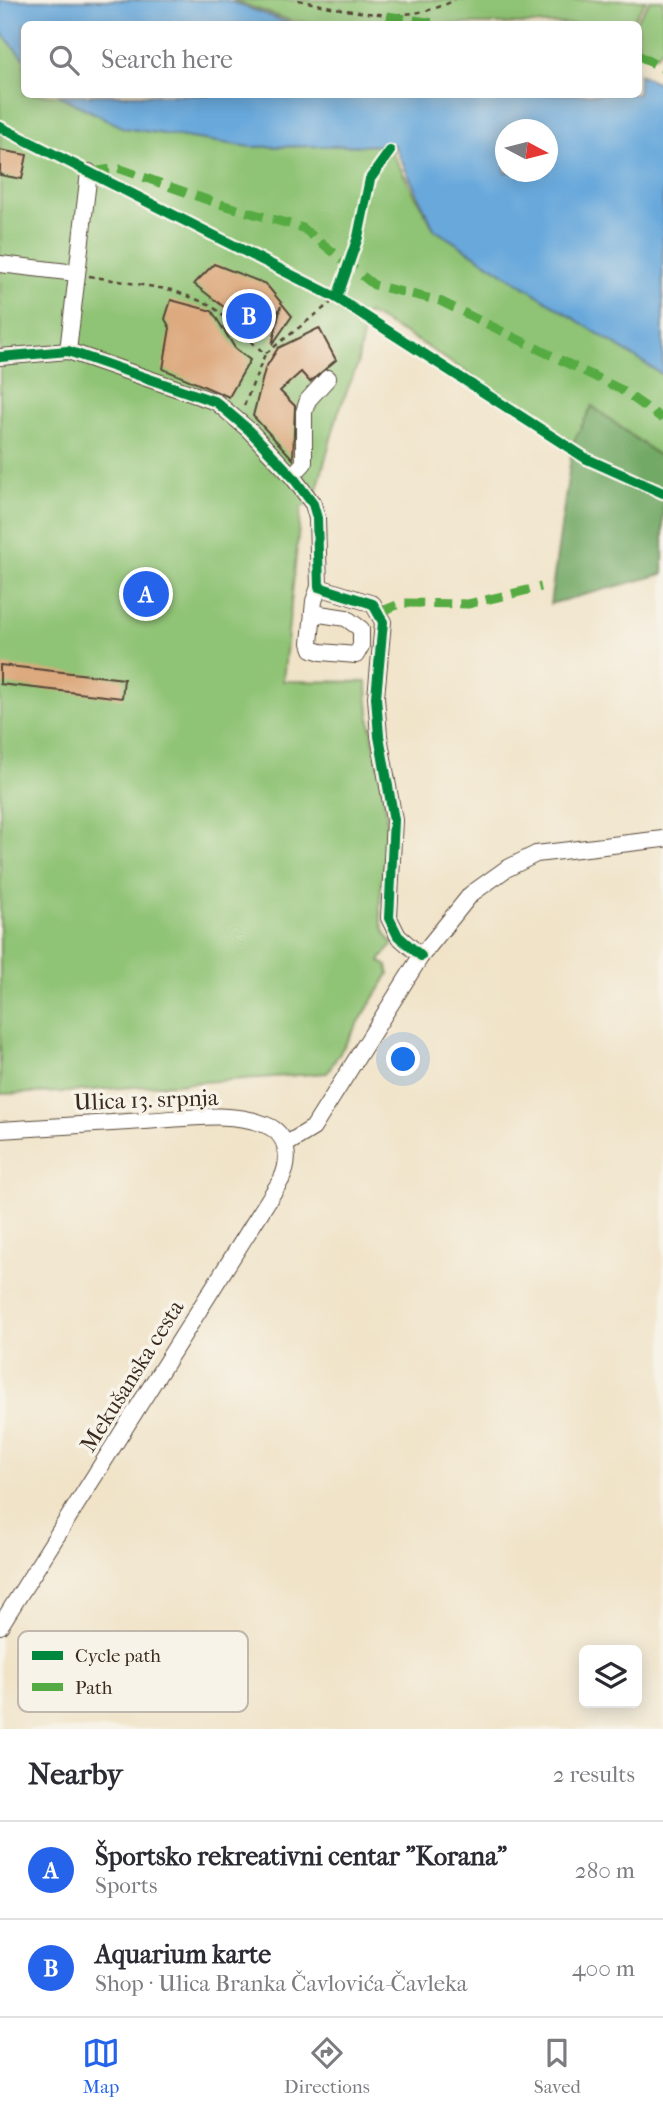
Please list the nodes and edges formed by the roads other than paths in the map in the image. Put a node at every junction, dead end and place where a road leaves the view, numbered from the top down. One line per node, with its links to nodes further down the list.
1 (89, 172): 3 (street)
2 (0, 264): 3 (street)
3 (76, 273): 4 (street)
4 (68, 351): 5 (street); 7 (street)
5 (0, 357)
6 (328, 378): 7 (street)
7 (292, 476): 8 (street)
8 (319, 587): 9 (street); 11 (street)
9 (313, 613)
10 (663, 839): 11 (street)
11 (421, 956): 13 (street)
12 (0, 1130): 13 (street, Ulica 13. srpnja)
13 (285, 1144): 14 (street, Mekušanska cesta)
14 (0, 1626)

